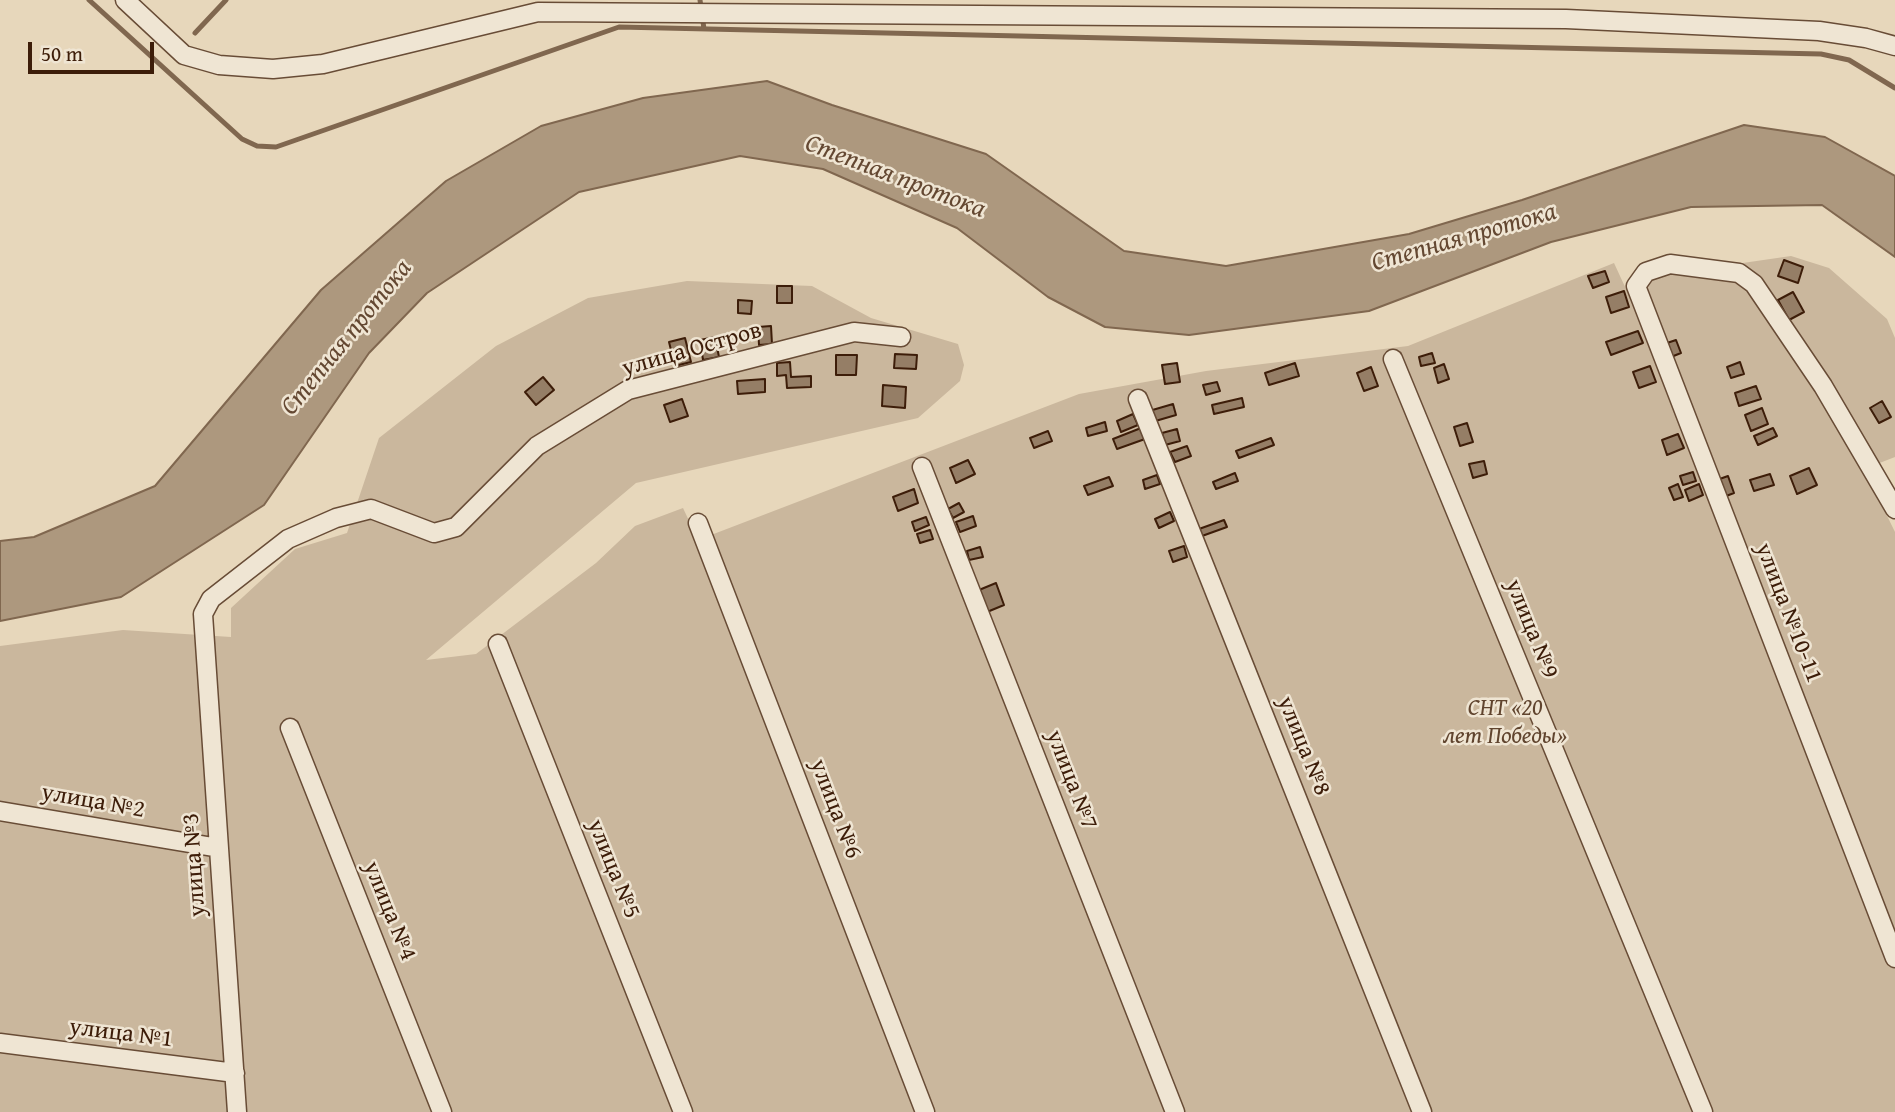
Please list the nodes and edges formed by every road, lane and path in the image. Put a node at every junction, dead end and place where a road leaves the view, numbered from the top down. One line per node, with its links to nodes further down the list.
1 (125, 0): 2 (street)
2 (1895, 47)
3 (901, 337): 9 (street, улица Остров)
4 (1393, 359): 23 (street, улица №9)
5 (1138, 399): 22 (street, улица №8)
6 (922, 467): 21 (street, улица №7)
7 (1895, 509): 14 (street, улица №10-11)
8 (698, 523): 20 (street, улица №6)
9 (203, 614): 13 (street, улица №3)
10 (498, 644): 19 (street, улица №5)
11 (290, 728): 18 (street, улица №4)
12 (0, 811): 13 (street, улица №2)
13 (219, 848): 16 (street, улица №3)
14 (1895, 958)
15 (0, 1043): 16 (street, улица №1)
16 (235, 1073): 17 (street, улица №3)
17 (237, 1112)
18 (442, 1112)
19 (683, 1112)
20 (925, 1112)
21 (1175, 1112)
22 (1422, 1112)
23 (1703, 1112)

